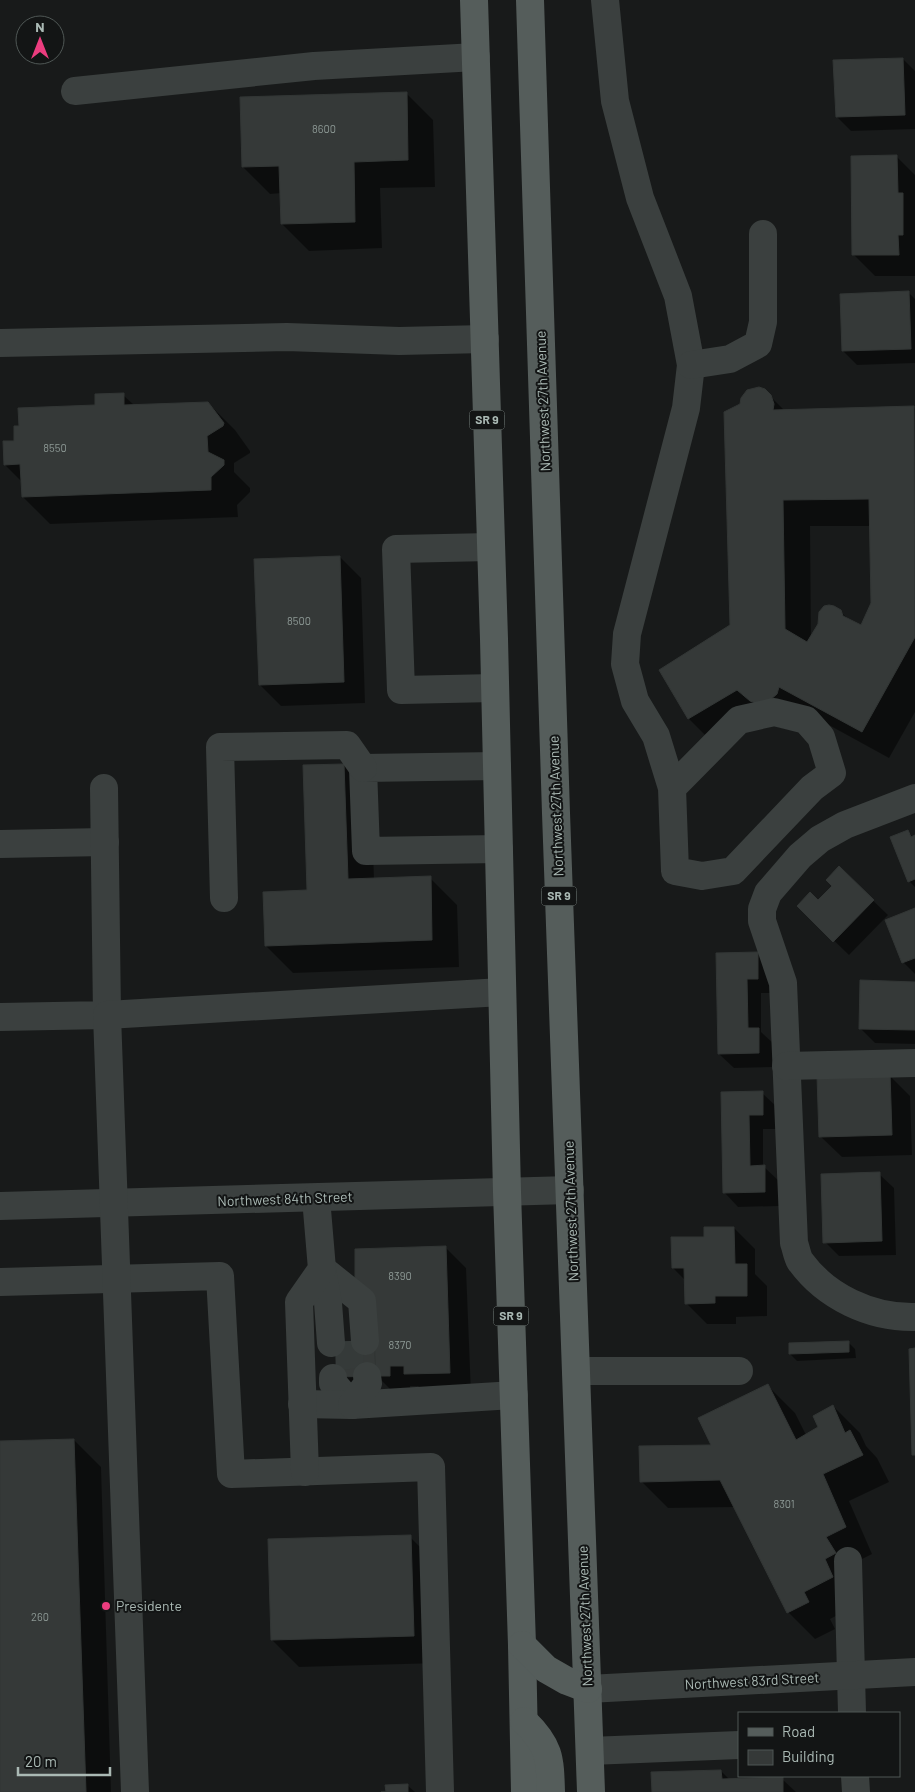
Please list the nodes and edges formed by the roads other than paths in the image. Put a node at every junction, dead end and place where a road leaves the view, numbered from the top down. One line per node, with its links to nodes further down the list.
1 (474, 0): 4 (main road, SR 9)
2 (530, 0): 26 (main road, Northwest 27th Avenue / SR 9)
3 (605, 1): 9 (street)
4 (476, 57): 5 (street); 7 (main road, SR 9)
5 (75, 91)
6 (763, 234): 9 (street)
7 (485, 339): 8 (street); 10 (main road, SR 9)
8 (0, 343)
9 (690, 365): 15 (street)
10 (491, 547): 11 (main road, SR 9); 11 (street)
11 (495, 688): 12 (main road, SR 9)
12 (497, 766): 13 (street); 19 (main road, SR 9)
13 (363, 768): 19 (street); 20 (street)
14 (104, 788): 17 (street)
15 (672, 788): 15 (street)
16 (915, 798): 25 (street)
17 (105, 842): 18 (street); 22 (street)
18 (0, 844)
19 (499, 849): 21 (main road, SR 9)
20 (224, 898)
21 (502, 992): 22 (street); 27 (main road, SR 9)
22 (108, 1015): 23 (street); 29 (street)
23 (0, 1017)
24 (915, 1063): 25 (street)
25 (786, 1066): 34 (street)
26 (570, 1190): 27 (street, Northwest 84th Street); 36 (main road, Northwest 27th Avenue / SR 9)
27 (507, 1192): 28 (street, Northwest 84th Street); 39 (main road, SR 9)
28 (316, 1198): 29 (street, Northwest 84th Street); 31 (street)
29 (114, 1203): 30 (street, Northwest 84th Street); 32 (street)
30 (0, 1206)
31 (322, 1269): 35 (street); 40 (street); 41 (street)
32 (117, 1279): 33 (street); 42 (street); 53 (street)
33 (0, 1282)
34 (915, 1317)
35 (348, 1342)
36 (576, 1371): 37 (street); 47 (main road, Northwest 27th Avenue / SR 9)
37 (739, 1371)
38 (350, 1377): 41 (street)
39 (514, 1395): 41 (street); 44 (main road, SR 9)
40 (302, 1404): 41 (street); 42 (street)
41 (352, 1404)
42 (305, 1472): 54 (street)
43 (848, 1561): 46 (street)
44 (522, 1645): 47 (main road); 49 (main road, SR 9)
45 (915, 1672): 46 (street, Northwest 83rd Street)
46 (850, 1676): 47 (street, Northwest 83rd Street); 48 (street)
47 (588, 1689): 51 (main road, Northwest 27th Avenue / SR 9)
48 (852, 1712)
49 (524, 1721): 55 (main road, SR 9); 56 (main road)
50 (738, 1745): 51 (street)
51 (590, 1752): 57 (main road, Northwest 27th Avenue / SR 9)
52 (855, 1777): 58 (street)
53 (135, 1792)
54 (440, 1792)
55 (525, 1792)
56 (551, 1792)
57 (591, 1792)
58 (856, 1792)

